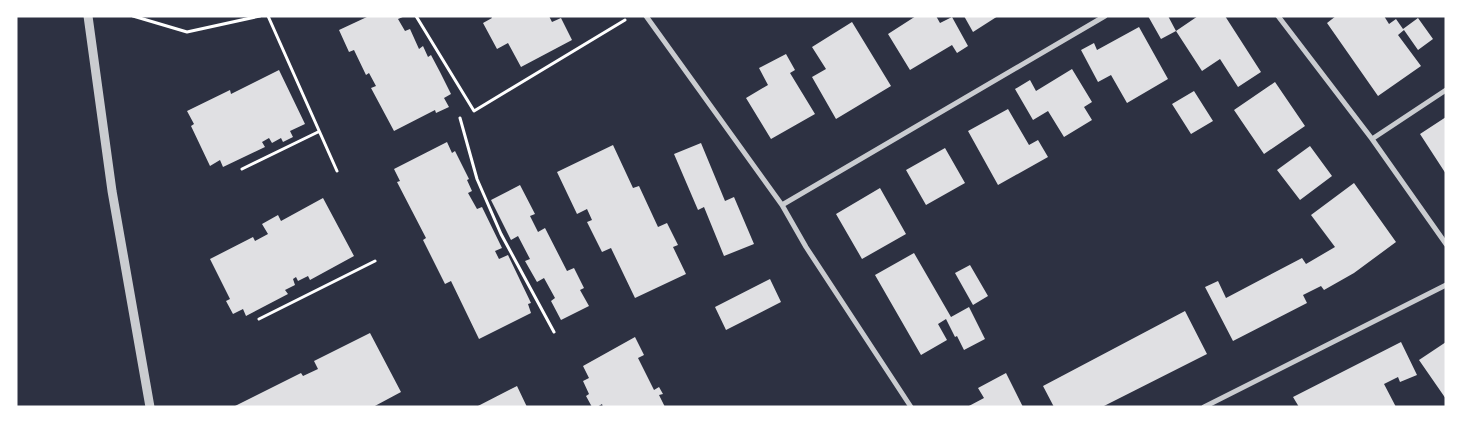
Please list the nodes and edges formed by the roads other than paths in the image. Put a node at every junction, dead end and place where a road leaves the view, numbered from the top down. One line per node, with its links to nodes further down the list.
1 (88, 16): 10 (street)
2 (646, 16): 7 (street)
3 (1105, 16): 7 (street)
4 (1278, 16): 6 (street)
5 (1446, 90): 6 (street)
6 (1372, 139): 8 (street)
7 (782, 205): 11 (street)
8 (1446, 244)
9 (1446, 285): 12 (street)
10 (150, 407)
11 (911, 407)
12 (1204, 407)

